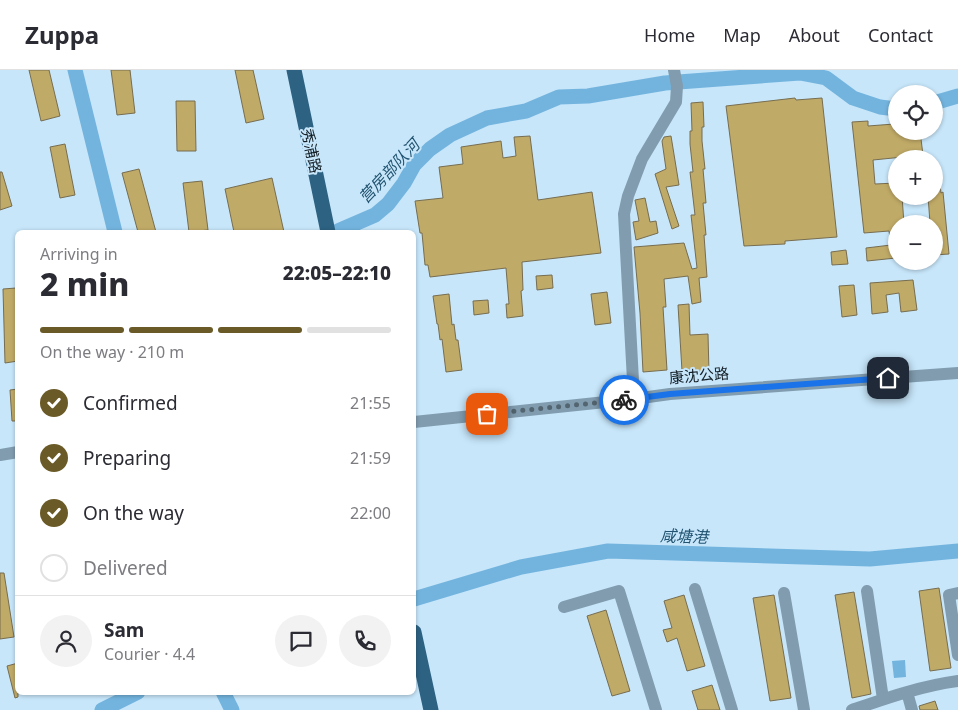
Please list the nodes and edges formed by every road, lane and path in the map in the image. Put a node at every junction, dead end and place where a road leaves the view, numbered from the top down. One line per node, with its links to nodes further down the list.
1 (294, 70): 3 (main road, 秀浦路)
2 (676, 78): 5 (street)
3 (328, 230)
4 (958, 373): 5 (street, 康沈公路)
5 (634, 399): 6 (street, 康沈公路)
6 (416, 422)
7 (15, 452): 8 (street)
8 (0, 455)
9 (695, 589): 22 (street)
10 (867, 591): 18 (street)
11 (958, 593): 15 (street)
12 (784, 594): 23 (street)
13 (564, 607): 21 (street)
14 (416, 641): 20 (main road)
15 (958, 655)
16 (958, 681): 17 (street)
17 (907, 692): 18 (street); 25 (street)
18 (883, 699): 19 (street)
19 (871, 707): 24 (street)
20 (431, 710)
21 (656, 710)
22 (732, 710)
23 (804, 710)
24 (852, 710)
25 (912, 710)

